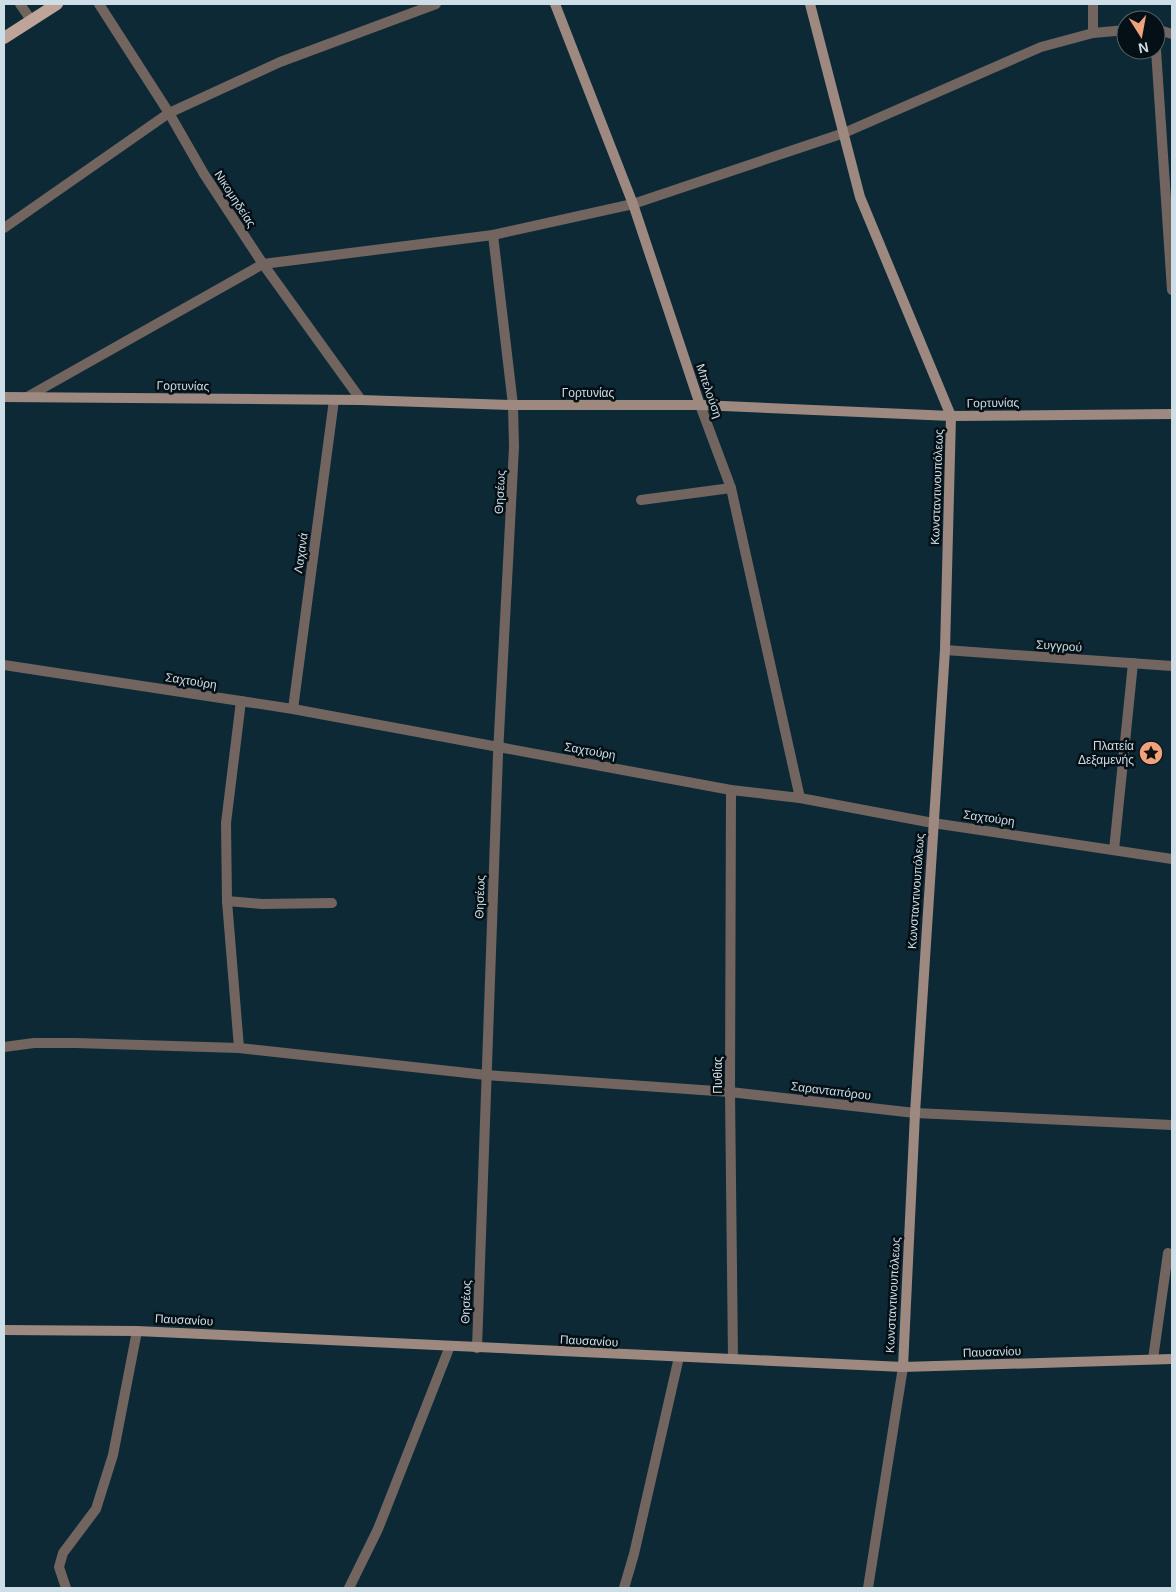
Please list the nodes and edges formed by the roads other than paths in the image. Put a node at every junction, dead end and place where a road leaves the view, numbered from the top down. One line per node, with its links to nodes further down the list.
1 (20, 4): 8 (street)
2 (57, 4): 8 (main road)
3 (99, 4): 13 (street, Νικομηδείας)
4 (436, 4): 13 (street)
5 (555, 4): 15 (street, Μπελούση)
6 (810, 4): 14 (street)
7 (1093, 4): 10 (street)
8 (31, 20): 11 (main road)
9 (1116, 31): 10 (street)
10 (1093, 33): 14 (street)
11 (4, 38)
12 (1157, 60): 16 (street)
13 (169, 113): 17 (street); 19 (street, Νικομηδείας)
14 (844, 133): 15 (street); 28 (street)
15 (633, 204): 18 (street); 26 (street, Μπελούση)
16 (1169, 208): 20 (street)
17 (4, 228)
18 (493, 235): 19 (street); 25 (street, Θησέως)
19 (263, 264): 22 (street); 24 (street, Νικομηδείας)
20 (1172, 290)
21 (4, 397): 22 (street, Γορτυνίας)
22 (27, 397): 23 (street, Γορτυνίας)
23 (334, 400): 24 (street, Γορτυνίας); 36 (street, Λαχανά)
24 (361, 400): 25 (street, Γορτυνίας)
25 (512, 405): 26 (street, Γορτυνίας); 37 (street, Θησέως)
26 (700, 405): 28 (street, Γορτυνίας); 29 (street, Μπελούση)
27 (1172, 414): 28 (street, Γορτυνίας)
28 (951, 416): 31 (street, Κωνσταντινουπόλεως)
29 (730, 488): 30 (street); 39 (street, Μπελούση)
30 (641, 500)
31 (945, 650): 32 (street, Συγγρού); 40 (street, Κωνσταντινουπόλεως)
32 (1133, 664): 34 (street, Συγγρού); 41 (street)
33 (4, 665): 35 (street, Σαχτούρη)
34 (1172, 666)
35 (241, 701): 36 (street, Σαχτούρη); 43 (street)
36 (293, 709): 37 (street, Σαχτούρη)
37 (498, 747): 38 (street, Σαχτούρη); 47 (street, Θησέως)
38 (731, 790): 39 (street, Σαχτούρη); 48 (street, Πυθίας)
39 (800, 798): 40 (street, Σαχτούρη)
40 (933, 823): 41 (street, Σαχτούρη); 49 (street, Κωνσταντινουπόλεως)
41 (1114, 850): 42 (street, Σαχτούρη)
42 (1172, 859)
43 (227, 901): 44 (street); 46 (street)
44 (332, 903)
45 (4, 1047): 46 (street, Σαρανταπόρου)
46 (239, 1048): 47 (street, Σαρανταπόρου)
47 (486, 1075): 48 (street, Σαρανταπόρου); 55 (street, Θησέως)
48 (730, 1092): 49 (street, Σαρανταπόρου); 57 (street, Πυθίας)
49 (915, 1114): 50 (street, Σαρανταπόρου); 60 (street, Κωνσταντινουπόλεως)
50 (1172, 1126)
51 (1168, 1252): 58 (street)
52 (4, 1330): 53 (street, Παυσανίου)
53 (137, 1331): 54 (street, Παυσανίου); 61 (street)
54 (450, 1346): 55 (street, Παυσανίου); 62 (street)
55 (477, 1348): 56 (street, Παυσανίου)
56 (679, 1357): 57 (street, Παυσανίου); 63 (street)
57 (733, 1359): 60 (street, Παυσανίου)
58 (1153, 1359): 59 (street, Παυσανίου); 60 (street, Παυσανίου)
59 (1172, 1359)
60 (903, 1367): 64 (street)
61 (66, 1588)
62 (349, 1588)
63 (624, 1588)
64 (868, 1588)

